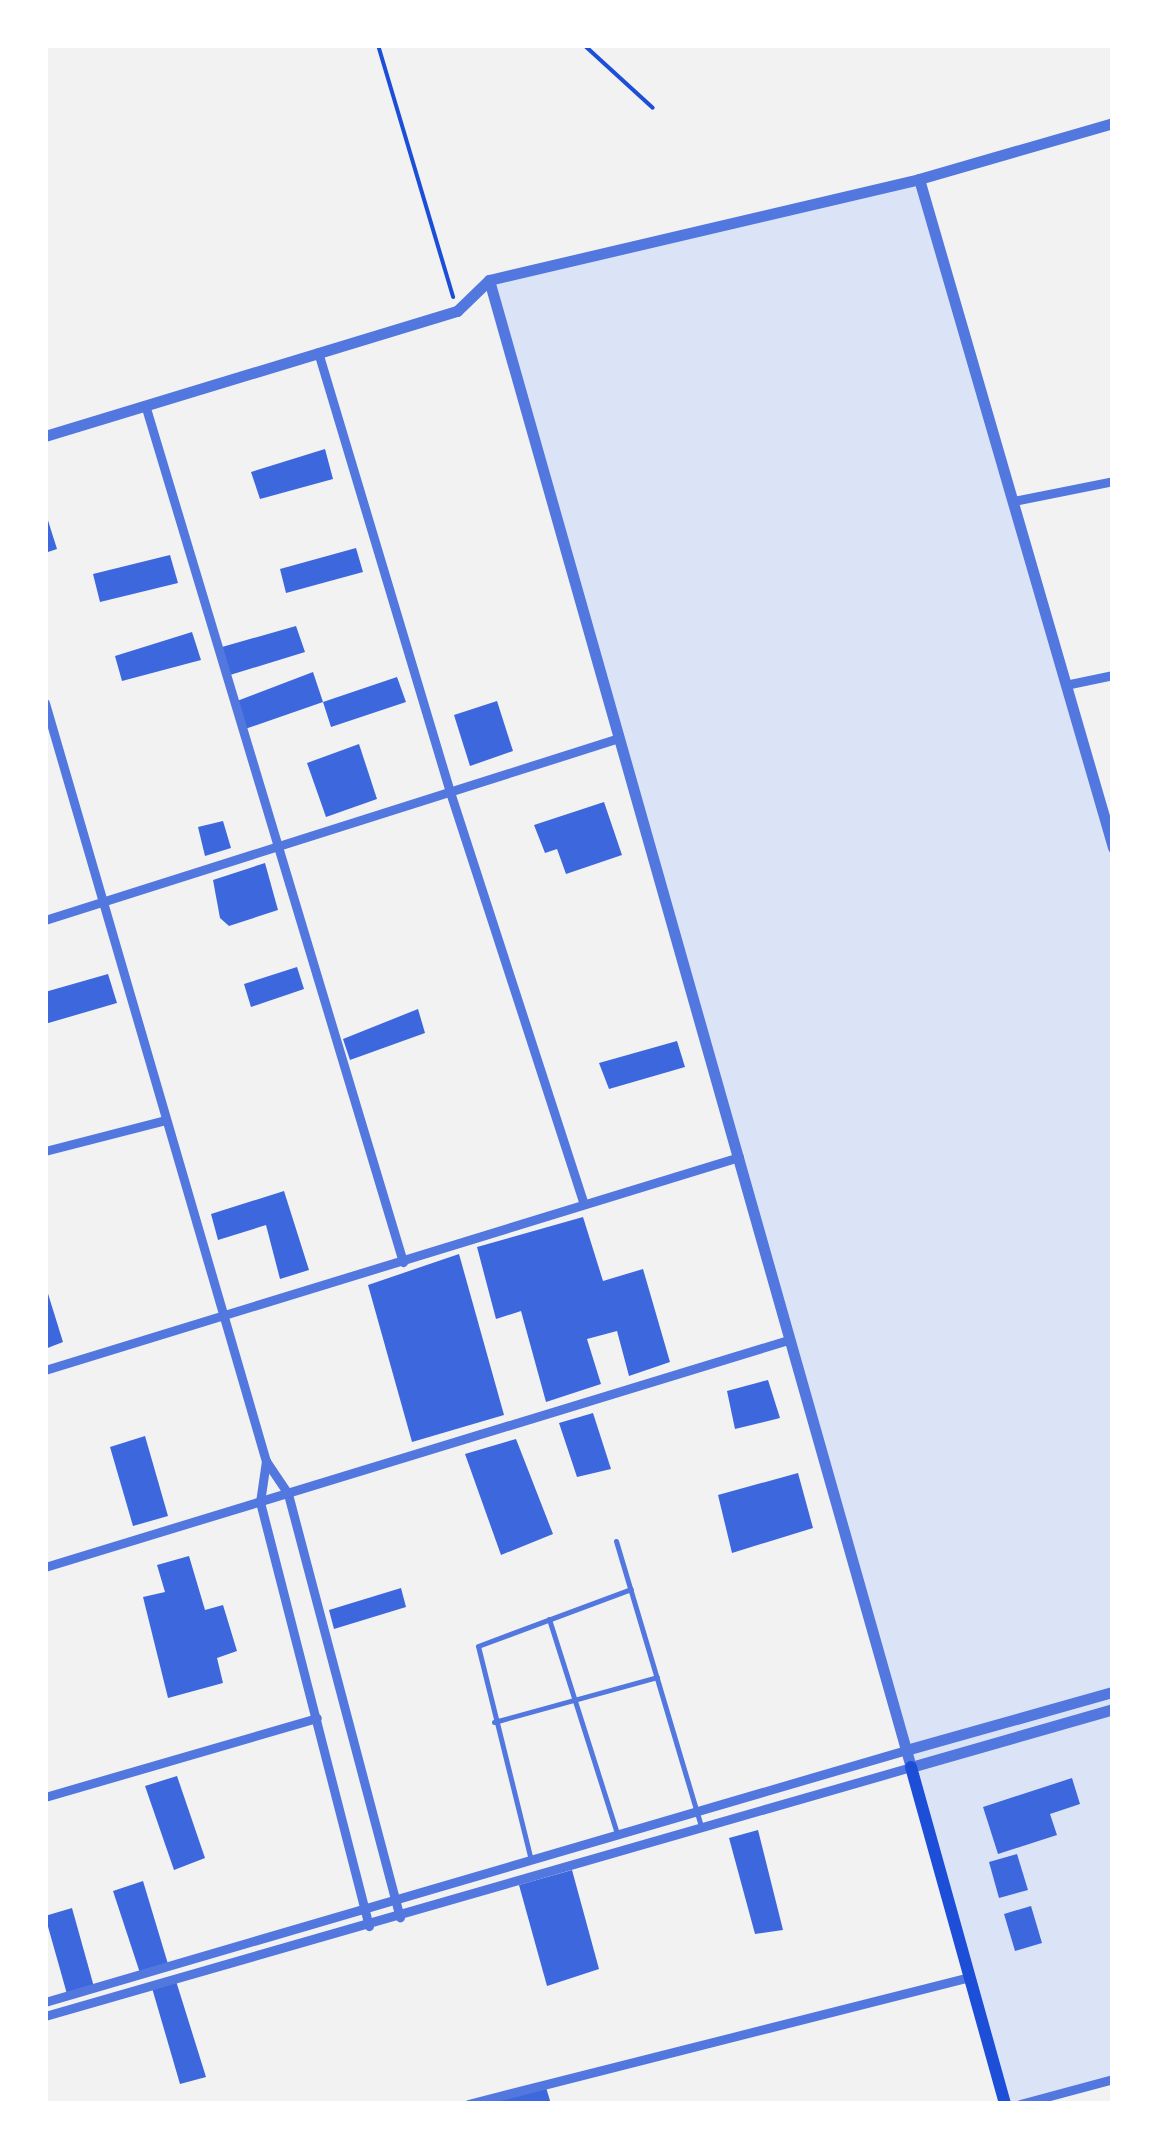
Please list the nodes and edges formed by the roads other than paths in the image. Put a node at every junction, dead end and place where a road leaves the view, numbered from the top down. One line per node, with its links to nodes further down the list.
1 (1113, 123): 2 (street)
2 (919, 179): 3 (street); 8 (street)
3 (489, 280): 4 (street); 12 (street)
4 (318, 352): 5 (street); 13 (street)
5 (146, 408): 6 (street); 15 (street)
6 (45, 436)
7 (1113, 482): 8 (street)
8 (1014, 501): 10 (street)
9 (1113, 675): 10 (street)
10 (1070, 684): 14 (street)
11 (45, 703): 16 (street)
12 (619, 738): 13 (street); 20 (street)
13 (450, 792): 15 (street); 21 (street)
14 (1113, 847)
15 (276, 851): 16 (street); 22 (street)
16 (104, 902): 17 (street); 18 (street)
17 (45, 920)
18 (166, 1120): 19 (street); 23 (street)
19 (45, 1151)
20 (739, 1157): 21 (street); 24 (street)
21 (584, 1204): 22 (street)
22 (403, 1262): 23 (street)
23 (227, 1317): 25 (street); 26 (street)
24 (788, 1340): 27 (street); 39 (street)
25 (45, 1370)
26 (266, 1460): 27 (street); 28 (street)
27 (288, 1494): 28 (street); 46 (street)
28 (260, 1502): 30 (street); 37 (street)
29 (616, 1541): 31 (lane)
30 (45, 1566)
31 (631, 1590): 32 (lane); 33 (lane)
32 (548, 1619): 35 (lane); 38 (lane)
33 (657, 1677): 35 (lane); 42 (lane)
34 (1113, 1692): 39 (street)
35 (575, 1700): 38 (lane); 44 (lane)
36 (1113, 1709): 40 (street)
37 (317, 1718): 41 (street); 47 (street)
38 (494, 1722): 45 (lane)
39 (906, 1750): 40 (street); 42 (street)
40 (911, 1767): 43 (street); 50 (main road)
41 (45, 1797)
42 (697, 1810): 43 (lane); 44 (street)
43 (702, 1830): 48 (street)
44 (617, 1832): 45 (street)
45 (530, 1856): 46 (street)
46 (394, 1898): 47 (street); 48 (street)
47 (364, 1907): 49 (street); 51 (street)
48 (400, 1917): 49 (street)
49 (369, 1926): 52 (street)
50 (966, 1978): 54 (street); 55 (main road)
51 (45, 2002)
52 (45, 2016)
53 (1113, 2079): 56 (street)
54 (468, 2104)
55 (1006, 2104)
56 (1020, 2104)

